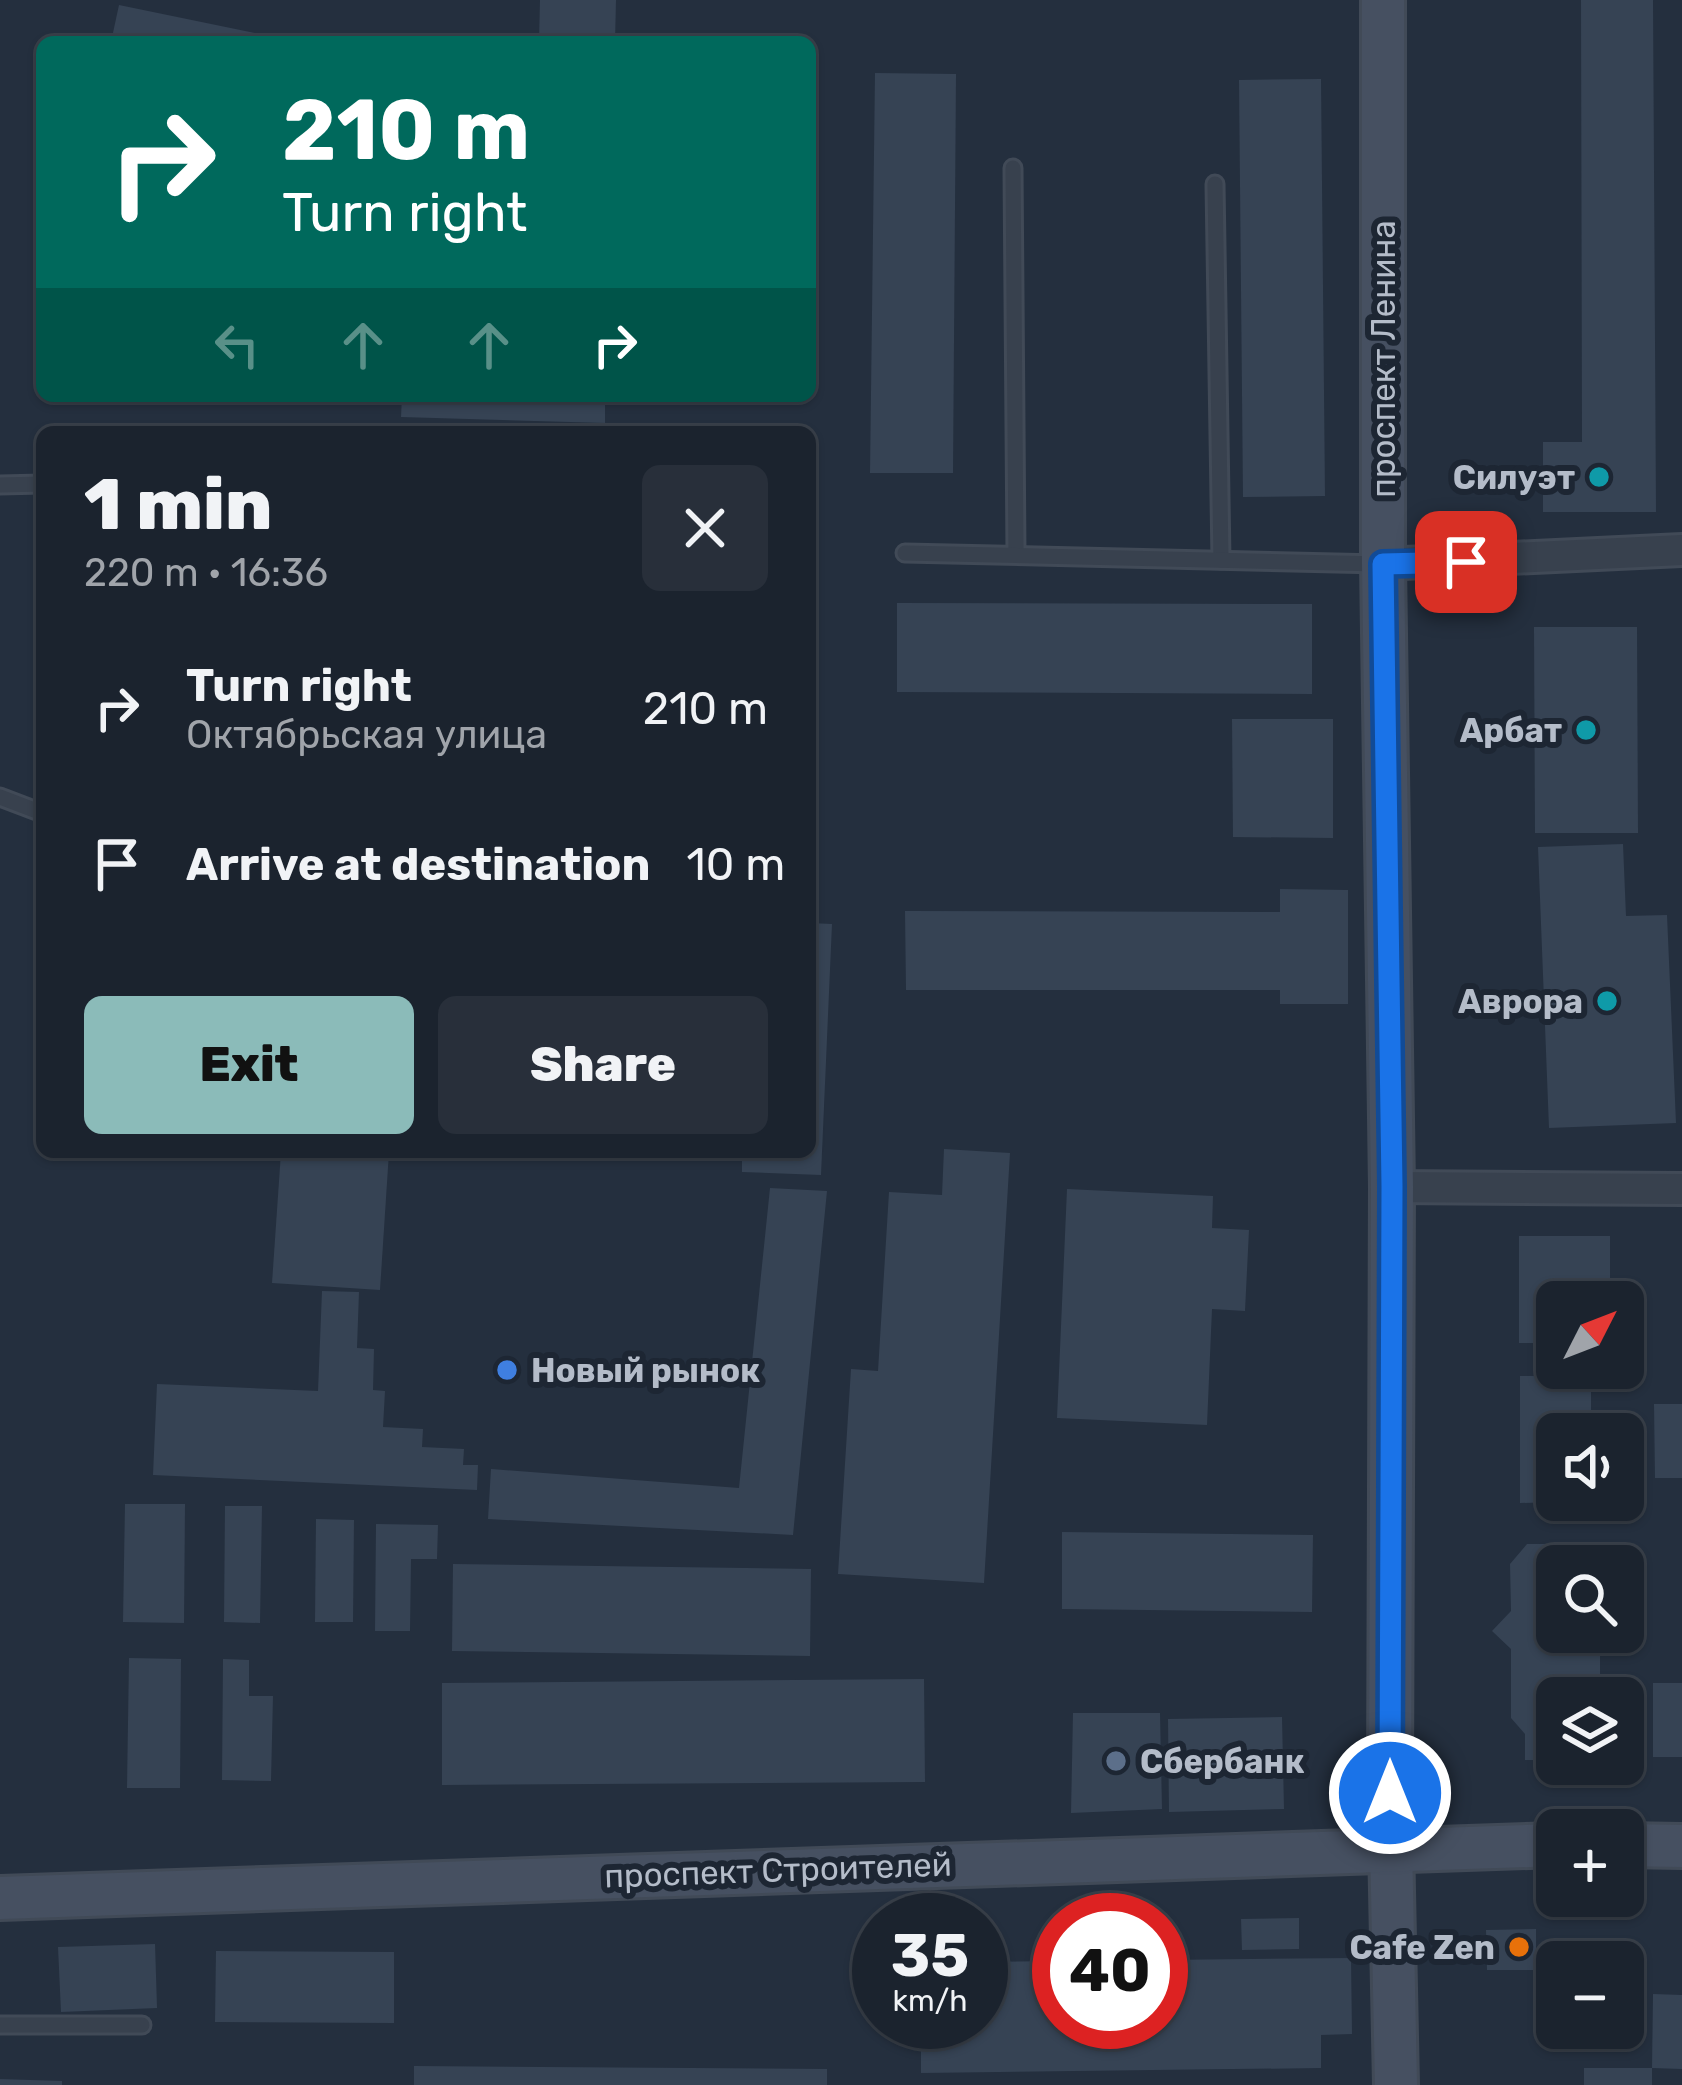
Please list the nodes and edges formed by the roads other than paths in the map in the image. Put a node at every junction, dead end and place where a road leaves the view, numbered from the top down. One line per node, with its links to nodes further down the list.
1 (1383, 0): 10 (street, проспект Ленина)
2 (1013, 168): 8 (lane)
3 (1215, 184): 9 (lane)
4 (36, 484): 5 (lane)
5 (0, 485)
6 (1682, 550): 10 (street)
7 (905, 553): 8 (lane)
8 (1016, 553): 9 (lane)
9 (1221, 560): 10 (lane)
10 (1383, 564): 13 (street, проспект Ленина)
11 (0, 797): 12 (lane)
12 (36, 811)
13 (1392, 1186): 14 (street); 18 (street, проспект Ленина)
14 (1682, 1190)
15 (1536, 1845): 18 (street, проспект Строителей)
16 (1644, 1845): 17 (street)
17 (1682, 1846)
18 (1393, 1848): 19 (street, проспект Строителей); 22 (street, проспект Ленина)
19 (0, 1898)
20 (0, 2025): 21 (lane)
21 (142, 2025)
22 (1396, 2085)

